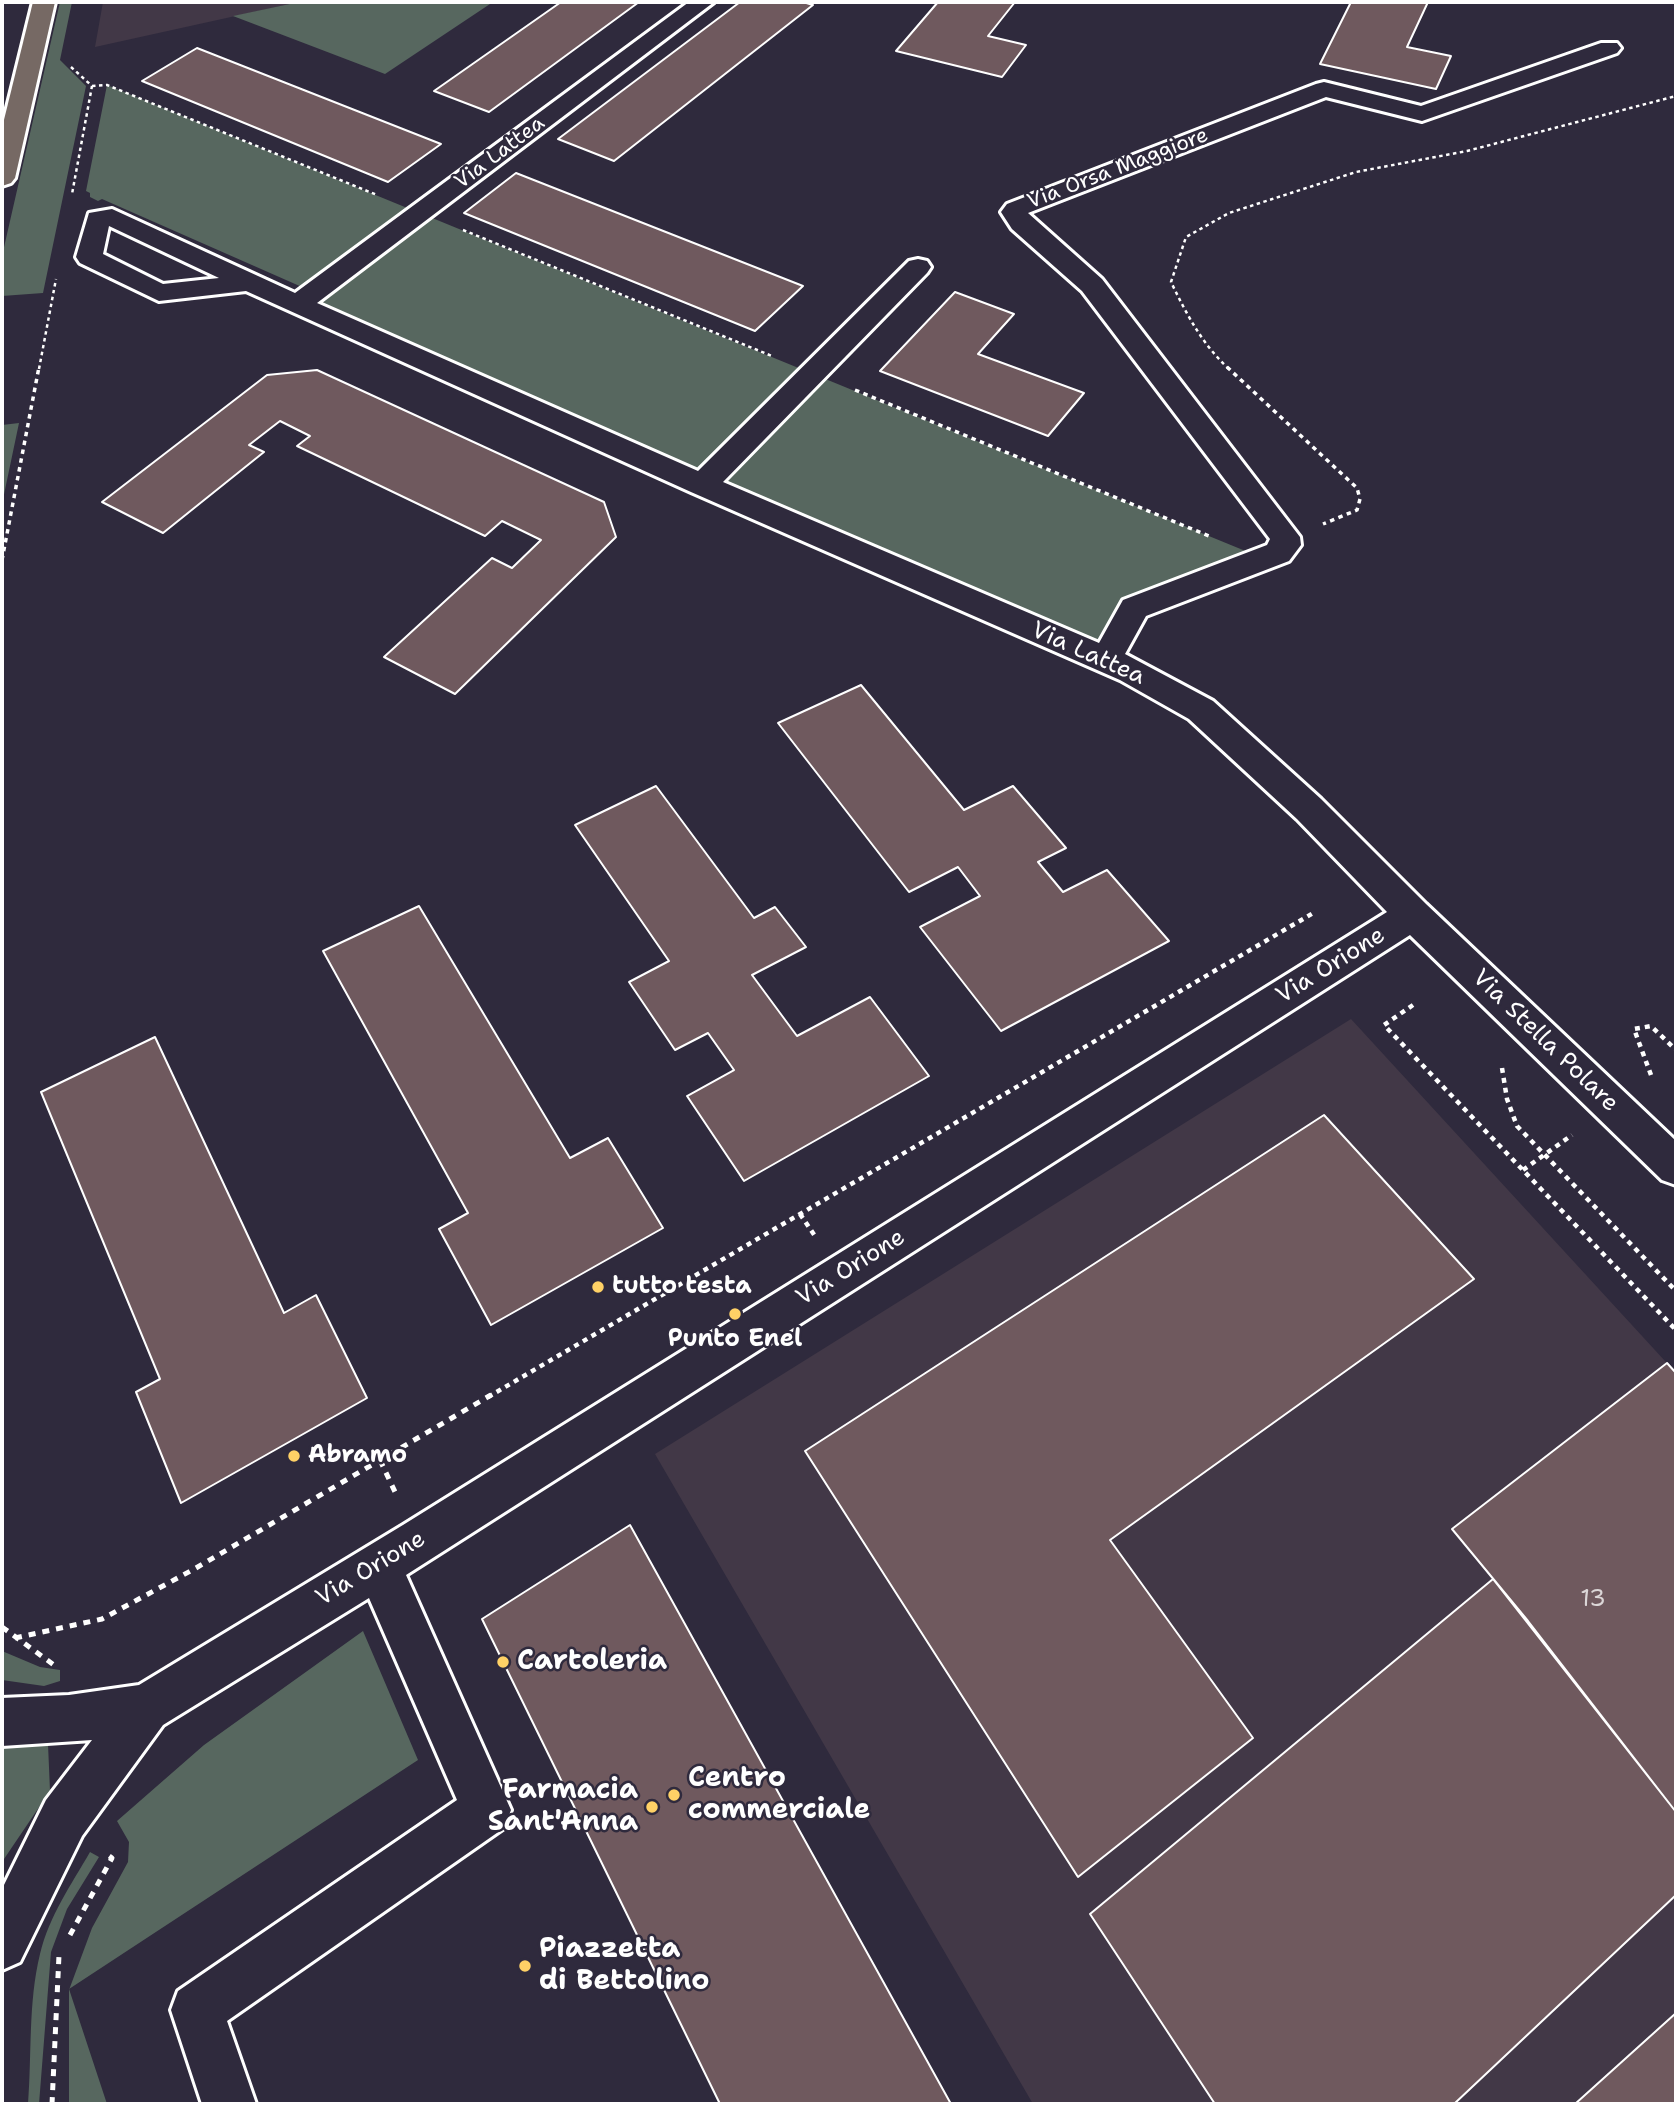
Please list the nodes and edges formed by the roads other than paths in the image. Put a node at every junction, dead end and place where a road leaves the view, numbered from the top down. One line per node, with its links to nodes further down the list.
1 (44, 2): 4 (main road)
2 (703, 2): 7 (street, Via Lattea)
3 (1609, 48): 9 (street, Via Orsa Maggiore)
4 (2, 178)
5 (918, 267): 8 (street)
6 (250, 282): 6 (street, Via Lattea); 7 (street, Via Lattea)
7 (297, 305): 8 (street, Via Lattea)
8 (702, 485): 9 (street, Via Lattea)
9 (1105, 661): 10 (street, Via Lattea)
10 (1413, 915): 11 (street, Via Stella Polare); 12 (street, Via Orione)
11 (1676, 1167)
12 (377, 1565): 13 (street, Via Orione); 16 (street)
13 (146, 1708): 14 (street); 15 (street)
14 (2, 1722)
15 (2, 1944)
16 (229, 2104)

